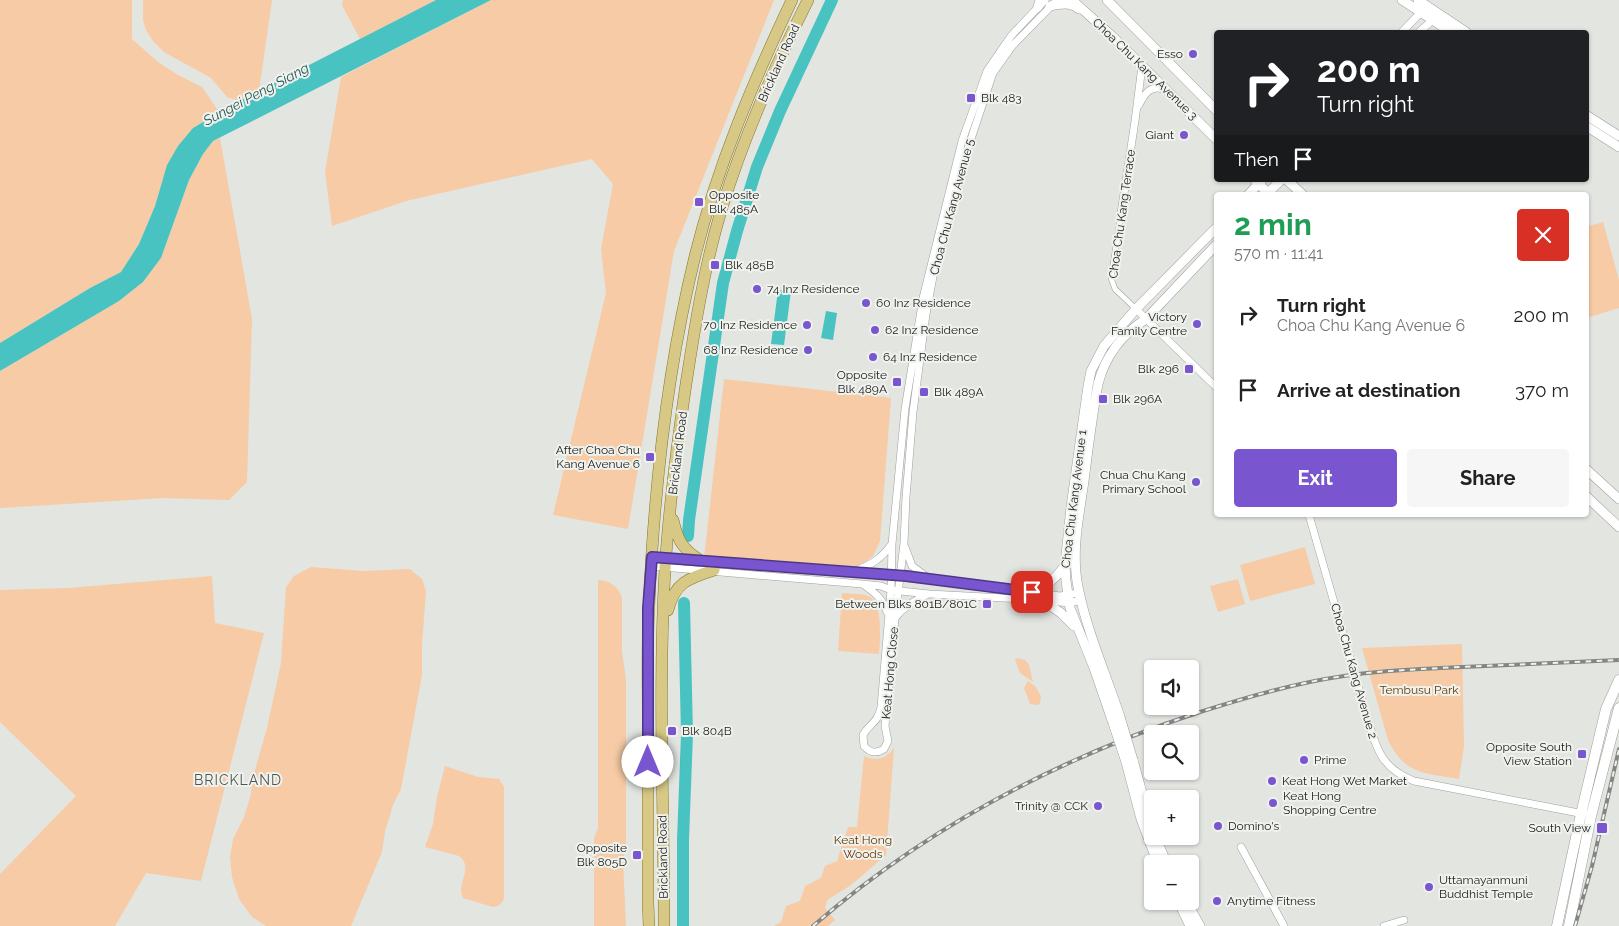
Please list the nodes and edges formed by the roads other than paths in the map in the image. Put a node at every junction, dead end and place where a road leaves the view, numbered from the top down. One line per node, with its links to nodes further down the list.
1 (792, 0): 49 (main road, Brickland Road)
2 (808, 0): 43 (main road, Brickland Road)
3 (1058, 0): 8 (street, Choa Chu Kang Avenue 5)
4 (1072, 0): 11 (street, Choa Chu Kang Avenue 3)
5 (1106, 0): 20 (street, Choa Chu Kang Avenue 3)
6 (1402, 0): 10 (street)
7 (1418, 0): 10 (street)
8 (1047, 3): 9 (street, Choa Chu Kang Avenue 5); 11 (street); 17 (street, Choa Chu Kang Avenue 5)
9 (1039, 4): 17 (street, Choa Chu Kang Avenue 5)
10 (1424, 10): 12 (street); 13 (street)
11 (1088, 15): 18 (street, Choa Chu Kang Avenue 3)
12 (1436, 17): 14 (street); 15 (street); 16 (street)
13 (1404, 30)
14 (1421, 30)
15 (1449, 30)
16 (1462, 30)
17 (1020, 31): 38 (street, Choa Chu Kang Avenue 5)
18 (1142, 66): 19 (street, Choa Chu Kang Avenue 3); 21 (street, Choa Chu Kang Terrace)
19 (1168, 90): 21 (street, Choa Chu Kang Terrace); 25 (street, Choa Chu Kang Avenue 3)
20 (1214, 108)
21 (1136, 110): 33 (street, Choa Chu Kang Terrace)
22 (1589, 117): 24 (street)
23 (1589, 128): 26 (street)
24 (1619, 136)
25 (1214, 137)
26 (1619, 147)
27 (1258, 182): 30 (street)
28 (1279, 182): 31 (street)
29 (1289, 182): 32 (street)
30 (1250, 192)
31 (1270, 192)
32 (1300, 192)
33 (1121, 213): 36 (street, Choa Chu Kang Terrace)
34 (1214, 230): 36 (street, Choa Chu Kang Avenue 1)
35 (1214, 247): 37 (street, Choa Chu Kang Avenue 1)
36 (1136, 309): 37 (street); 51 (street, Choa Chu Kang Avenue 1)
37 (1146, 318): 39 (street); 62 (street, Choa Chu Kang Avenue 1)
38 (920, 334): 46 (street, Choa Chu Kang Avenue 5); 47 (street, Choa Chu Kang Avenue 5)
39 (1214, 385)
40 (1589, 472): 42 (street)
41 (1589, 499): 45 (street)
42 (1619, 499)
43 (671, 511): 48 (main road); 50 (main road, Brickland Road)
44 (1310, 517): 75 (street, Choa Chu Kang Avenue 2)
45 (1619, 527)
46 (904, 543): 55 (street, Choa Chu Kang Avenue 5); 56 (street)
47 (892, 544): 53 (street); 54 (street, Choa Chu Kang Avenue 5)
48 (698, 559): 50 (street); 53 (street)
49 (652, 561): 50 (street); 81 (main road, Brickland Road)
50 (666, 562): 52 (street); 66 (main road, Brickland Road)
51 (1065, 564): 60 (street); 64 (street, Choa Chu Kang Avenue 1)
52 (714, 570): 57 (street); 66 (main road)
53 (851, 572): 54 (street)
54 (890, 575): 55 (street); 58 (street, Choa Chu Kang Avenue 5)
55 (900, 576): 56 (street); 59 (street, Choa Chu Kang Avenue 5)
56 (929, 579): 60 (street)
57 (862, 584): 58 (street); 65 (street)
58 (891, 590): 59 (street); 65 (street, Keat Hong Close)
59 (899, 590): 61 (street); 65 (street, Keat Hong Close)
60 (1032, 592): 64 (street)
61 (929, 594): 63 (street); 65 (street)
62 (1080, 597): 64 (street); 68 (street, Choa Chu Kang Avenue 1)
63 (1042, 600): 64 (street); 67 (street)
64 (1068, 600): 67 (street, Choa Chu Kang Avenue 1)
65 (892, 617): 65 (street, Keat Hong Close)
66 (663, 631): 82 (main road, Brickland Road)
67 (1079, 631): 69 (street, Choa Chu Kang Avenue 1)
68 (1094, 643): 69 (street); 72 (street, Choa Chu Kang Avenue 1)
69 (1088, 653): 72 (street, Choa Chu Kang Avenue 1)
70 (1619, 680): 75 (main road)
71 (1619, 708): 75 (main road)
72 (1116, 718): 73 (street, Choa Chu Kang Avenue 1, bridge)
73 (1129, 761): 74 (street, Choa Chu Kang Avenue 1); 77 (street, Choa Chu Kang Avenue 1)
74 (1144, 805)
75 (1586, 815): 87 (main road); 88 (main road)
76 (1241, 847): 85 (street)
77 (1155, 855)
78 (1182, 910): 83 (street)
79 (1191, 910): 84 (street)
80 (1404, 920): 86 (street)
81 (649, 926)
82 (664, 926)
83 (1190, 926)
84 (1200, 926)
85 (1284, 926)
86 (1384, 926)
87 (1557, 926)
88 (1569, 926)

